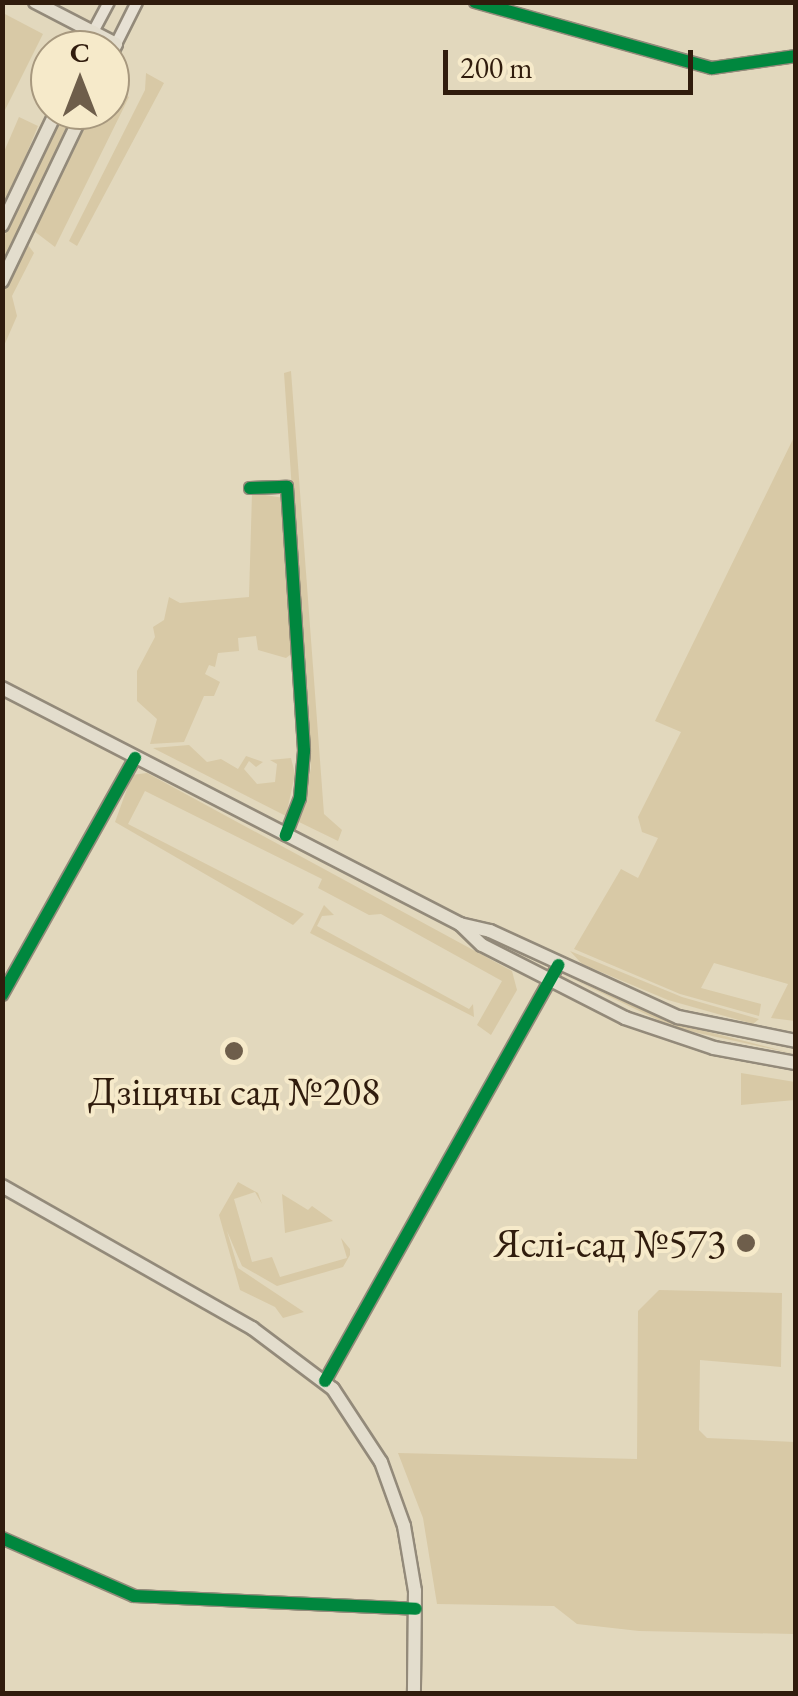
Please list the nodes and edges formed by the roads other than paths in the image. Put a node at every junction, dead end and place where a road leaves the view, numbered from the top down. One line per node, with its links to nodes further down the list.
1 (35, 2): 5 (main road)
2 (109, 2): 6 (street)
3 (137, 2): 7 (street)
4 (475, 2): 8 (street)
5 (90, 30)
6 (95, 30)
7 (123, 30)
8 (796, 56)
9 (47, 130): 11 (main road)
10 (74, 130): 12 (main road)
11 (2, 225)
12 (2, 282)
13 (250, 488): 16 (street)
14 (2, 688): 15 (main road)
15 (135, 758): 16 (main road); 20 (street)
16 (286, 836): 17 (main road)
17 (460, 924): 18 (main road); 19 (main road)
18 (558, 965): 19 (street); 21 (main road)
19 (550, 982): 22 (main road); 24 (street)
20 (2, 995)
21 (796, 1042)
22 (796, 1062)
23 (2, 1186): 24 (main road)
24 (325, 1381): 26 (main road)
25 (2, 1538): 26 (street)
26 (416, 1609): 27 (main road)
27 (414, 1694)

